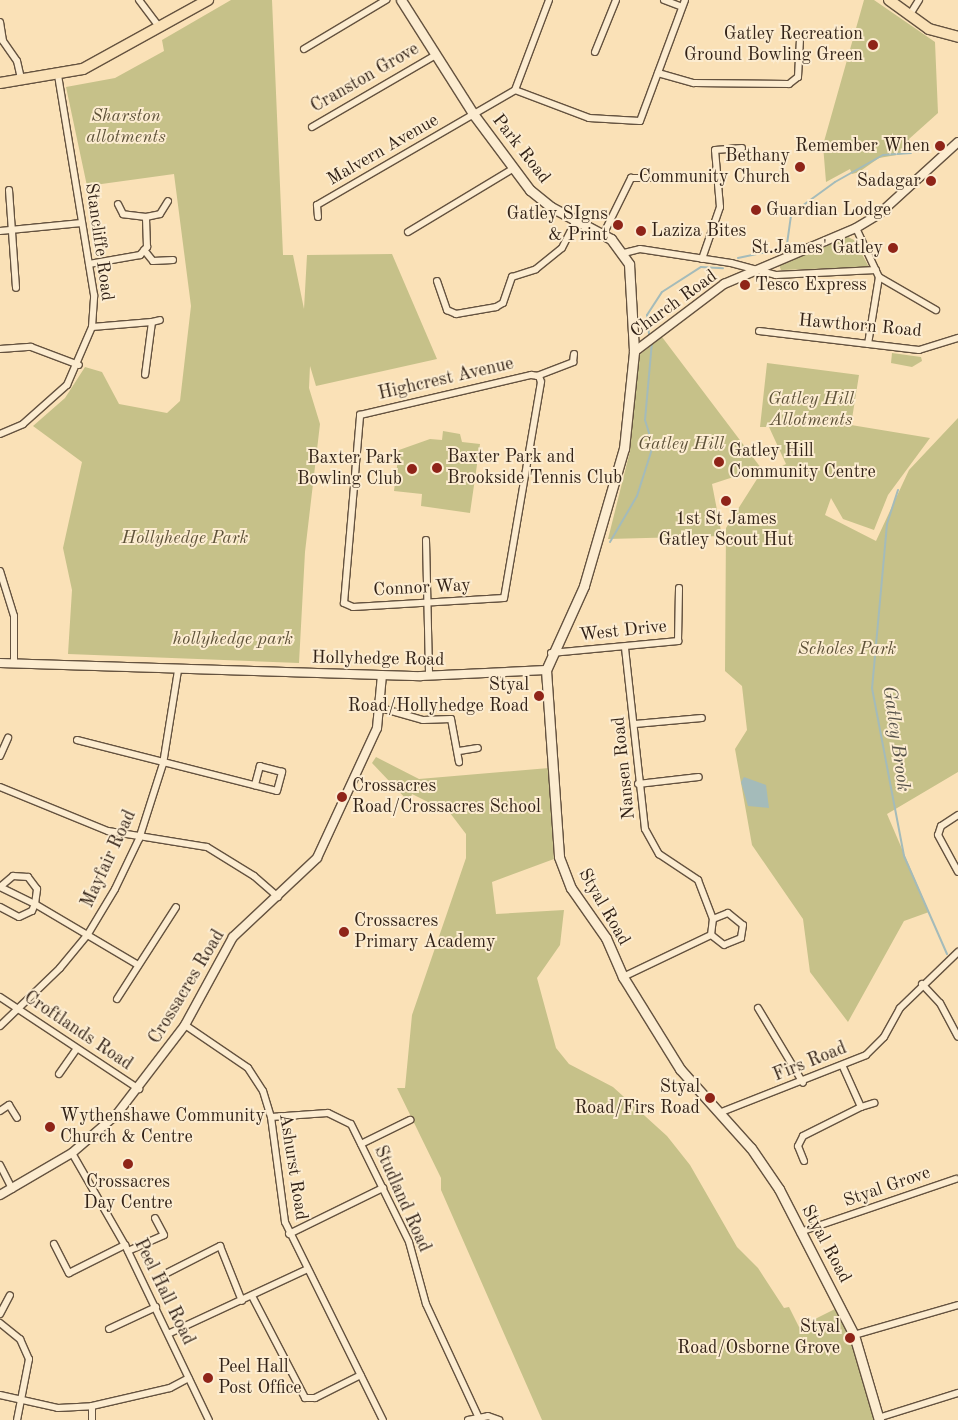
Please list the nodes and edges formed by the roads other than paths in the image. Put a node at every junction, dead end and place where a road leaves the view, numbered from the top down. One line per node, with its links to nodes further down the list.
1 (139, 0): 13 (street)
2 (208, 0): 13 (main road)
3 (386, 0): 16 (street)
4 (401, 0): 18 (main road, Park Road)
5 (549, 0): 23 (street)
6 (616, 0): 17 (street)
7 (664, 0): 10 (street)
8 (889, 0): 11 (main road)
9 (919, 0): 11 (street)
10 (683, 4): 19 (street)
11 (909, 16): 14 (main road)
12 (0, 22): 21 (street)
13 (160, 28): 20 (main road)
14 (958, 37)
15 (800, 41): 19 (street)
16 (304, 49)
17 (595, 52)
18 (434, 56): 24 (main road, Park Road); 25 (street, Cranston Grove)
19 (658, 73): 23 (street)
20 (58, 74): 21 (main road); 36 (street, Stancliffe Road)
21 (21, 78): 22 (main road)
22 (0, 83)
23 (515, 90): 24 (street)
24 (474, 115): 28 (main road, Park Road); 34 (street, Malvern Avenue)
25 (312, 127)
26 (958, 142): 37 (street, Church Road)
27 (742, 148): 44 (street)
28 (514, 168): 35 (main road, Park Road); 40 (street)
29 (661, 178): 41 (street)
30 (9, 190): 38 (street)
31 (168, 201): 33 (street)
32 (118, 204): 33 (street)
33 (146, 217): 42 (street)
34 (318, 217)
35 (575, 222): 41 (main road, Park Road); 50 (street)
36 (82, 223): 38 (street); 46 (street, Stancliffe Road)
37 (856, 228): 47 (street); 48 (street, Church Road)
38 (14, 230): 39 (street); 51 (street)
39 (0, 231)
40 (408, 232)
41 (603, 235): 43 (main road, Park Road)
42 (144, 250): 45 (street); 46 (street)
43 (624, 253): 44 (street); 60 (main road)
44 (702, 259): 48 (street)
45 (173, 260)
46 (89, 264): 55 (street, Stancliffe Road)
47 (876, 270): 48 (street); 49 (street)
48 (754, 272): 60 (street, Church Road)
49 (879, 277): 52 (street); 58 (street)
50 (437, 281)
51 (16, 288)
52 (936, 310)
53 (160, 320): 54 (street)
54 (152, 322): 55 (street); 63 (street)
55 (92, 327): 62 (street, Stancliffe Road)
56 (759, 332): 58 (street, Hawthorn Road)
57 (958, 338): 58 (street, Hawthorn Road)
58 (868, 344)
59 (0, 349): 62 (street)
60 (634, 352): 72 (main road, Styal Road)
61 (574, 354): 64 (street, Highcrest Avenue)
62 (79, 365): 65 (street, Stancliffe Road)
63 (145, 375)
64 (538, 376): 69 (street, Highcrest Avenue); 70 (street, Connor Way)
65 (0, 434)
66 (426, 540): 70 (street)
67 (0, 571): 74 (street)
68 (679, 588): 71 (street, West Drive)
69 (344, 602): 70 (street, Connor Way)
70 (427, 604): 78 (street)
71 (625, 648): 72 (street, West Drive); 81 (street, Nansen Road)
72 (550, 653): 76 (main road, Styal Road)
73 (0, 663): 74 (street, Hollyhedge Road)
74 (14, 664): 75 (street, Hollyhedge Road)
75 (178, 670): 77 (street, Hollyhedge Road); 88 (street, Mayfair Road)
76 (546, 670): 78 (street, Hollyhedge Road); 106 (main road, Styal Road)
77 (382, 675): 78 (street, Hollyhedge Road); 79 (street, Crossacres Road)
78 (429, 676)
79 (381, 708): 85 (street); 97 (street, Crossacres Road)
80 (702, 718): 81 (street)
81 (635, 724): 90 (street, Nansen Road)
82 (8, 738): 86 (street)
83 (77, 740): 88 (street)
84 (478, 748): 85 (street)
85 (459, 751): 87 (street)
86 (0, 756)
87 (460, 762)
88 (163, 764): 91 (street); 94 (street, Mayfair Road)
89 (699, 778): 90 (street)
90 (638, 784): 101 (street, Nansen Road)
91 (255, 785): 91 (street)
92 (0, 787): 94 (street)
93 (958, 815): 95 (street)
94 (139, 839): 97 (street); 102 (street, Mayfair Road)
95 (958, 872)
96 (0, 887): 98 (street); 98 (street)
97 (278, 897): 112 (street, Crossacres Road)
98 (35, 904): 99 (street); 102 (street)
99 (0, 907)
100 (176, 907): 105 (street)
101 (713, 919): 103 (street); 103 (street)
102 (88, 934): 105 (street); 111 (street, Mayfair Road)
103 (711, 935): 106 (street)
104 (958, 952): 107 (street, Firs Road)
105 (138, 965): 109 (street)
106 (623, 978): 123 (main road, Styal Road)
107 (922, 984): 114 (street); 116 (street, Firs Road)
108 (0, 997): 111 (street, Croftlands Road)
109 (117, 999)
110 (758, 1008): 118 (street)
111 (20, 1009): 113 (street, Mayfair Road); 115 (street, Croftlands Road)
112 (185, 1025): 119 (street, Crossacres Road); 124 (street, Ashurst Road)
113 (0, 1026)
114 (958, 1037)
115 (76, 1050): 117 (street); 119 (street, Croftlands Road)
116 (843, 1067): 118 (street, Firs Road); 121 (street)
117 (59, 1074)
118 (802, 1082): 123 (street, Firs Road)
119 (139, 1089): 128 (street, Crossacres Road)
120 (874, 1103): 121 (street)
121 (862, 1107): 129 (street)
122 (0, 1111): 125 (street)
123 (719, 1113): 136 (main road, Styal Road)
124 (271, 1117): 127 (street, Studland Road); 137 (street, Ashurst Road)
125 (18, 1118)
126 (410, 1120): 127 (street)
127 (361, 1144): 132 (street, Studland Road)
128 (72, 1153): 133 (street, Crossacres Road); 139 (street, Peel Hall Road)
129 (804, 1161)
130 (0, 1165): 133 (street)
131 (956, 1179): 136 (street, Styal Grove)
132 (383, 1188): 137 (street); 158 (street, Studland Road)
133 (12, 1190): 134 (street, Crossacres Road)
134 (0, 1195)
135 (155, 1218): 139 (street)
136 (800, 1232): 151 (main road, Styal Road)
137 (289, 1234): 140 (street, Ashurst Road)
138 (54, 1244): 139 (street)
139 (127, 1248): 146 (street, Peel Hall Road)
140 (306, 1270): 143 (street); 152 (street, Ashurst Road)
141 (165, 1274): 144 (street)
142 (10, 1295): 147 (street)
143 (252, 1296): 144 (street); 152 (street)
144 (242, 1301): 150 (street)
145 (958, 1305): 151 (street)
146 (156, 1307): 149 (street); 150 (street, Peel Hall Road)
147 (0, 1314)
148 (0, 1323): 156 (street)
149 (109, 1329)
150 (170, 1333): 153 (street, Peel Hall Road)
151 (854, 1335): 159 (main road, Styal Road)
152 (361, 1375): 163 (street, Ashurst Road)
153 (189, 1378): 157 (street); 162 (street, Peel Hall Road)
154 (958, 1393): 159 (street)
155 (0, 1395): 156 (street)
156 (21, 1402): 157 (street); 160 (street)
157 (92, 1406): 161 (street)
158 (479, 1418): 164 (street); 165 (street)
159 (879, 1419)
160 (16, 1420)
161 (92, 1420)
162 (209, 1420)
163 (383, 1420)
164 (468, 1420)
165 (499, 1420)

